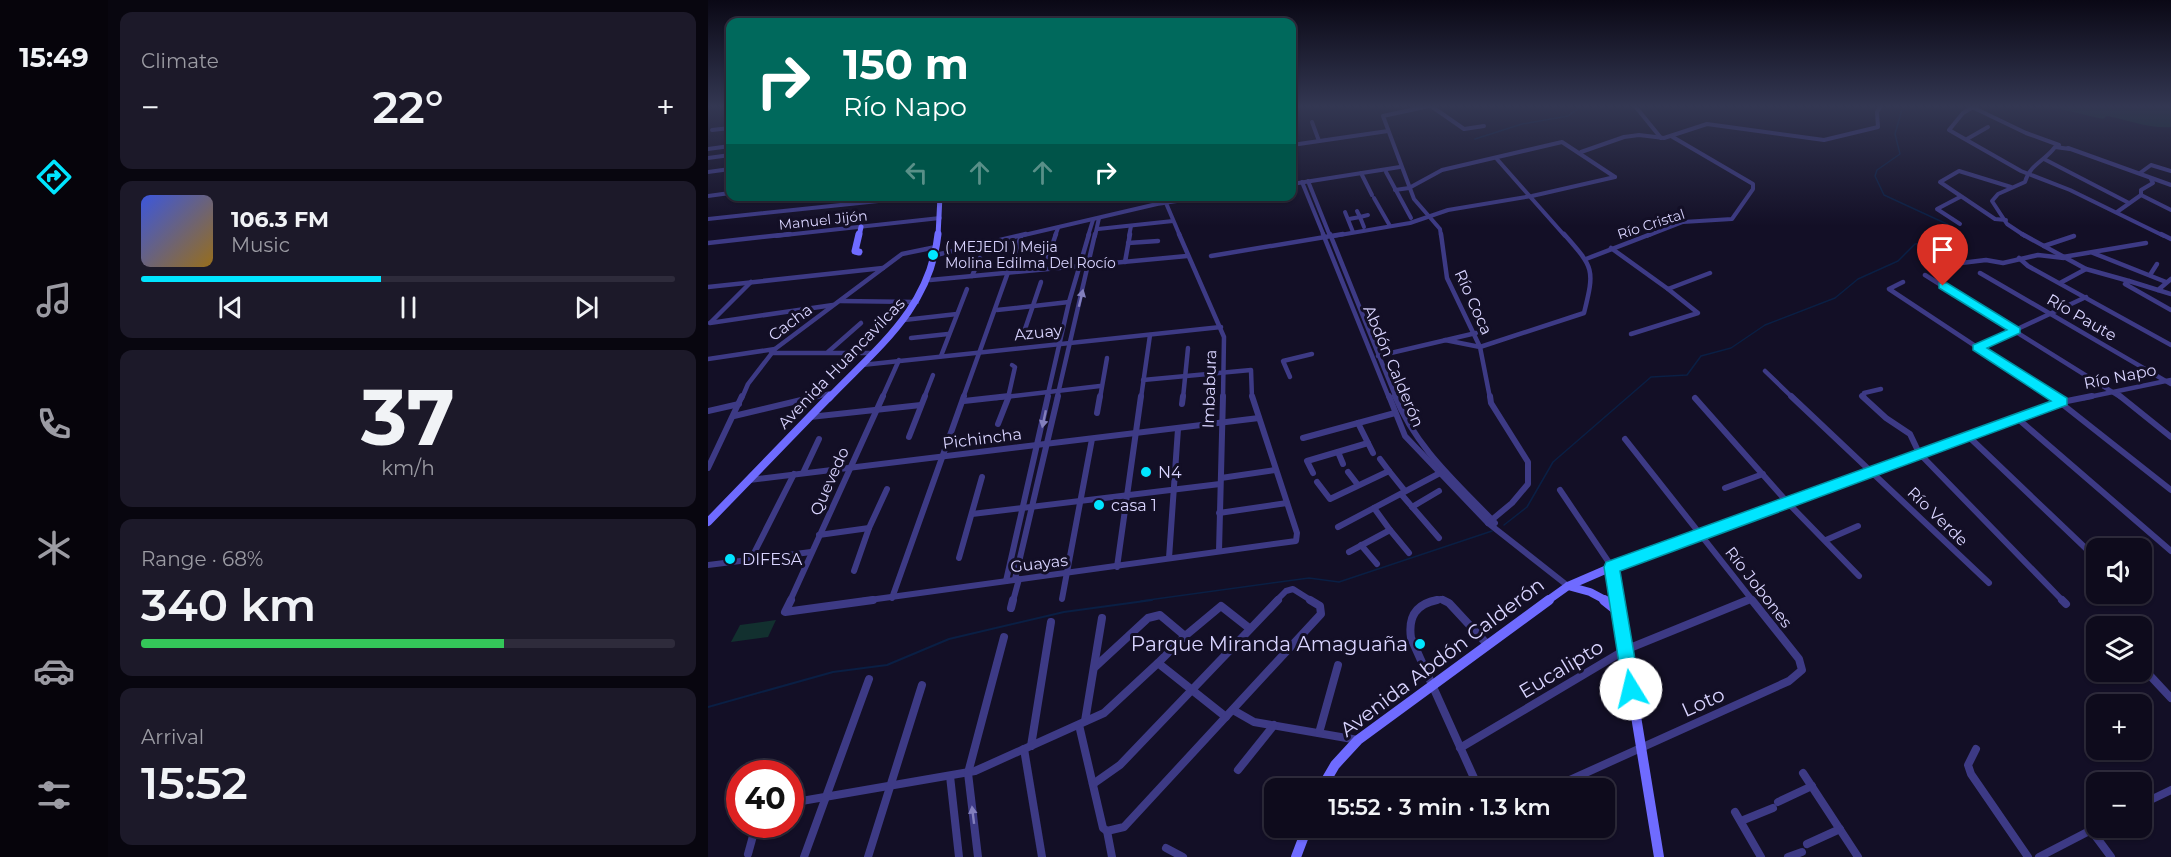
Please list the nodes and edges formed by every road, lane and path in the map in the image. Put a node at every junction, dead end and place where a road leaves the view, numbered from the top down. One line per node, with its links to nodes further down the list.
1 (1393, 146): 17 (street, Río Coca)
2 (1546, 146): 15 (street)
3 (1570, 146): 12 (street)
4 (1601, 146): 12 (street)
5 (1688, 146): 76 (street, Río Cristal)
6 (1980, 146): 22 (street)
7 (2061, 146): 11 (street)
8 (726, 147): 10 (street)
9 (2055, 147): 11 (street); 16 (street)
10 (708, 149)
11 (2070, 149): 24 (street)
12 (1581, 152): 25 (street)
13 (726, 156): 14 (street)
14 (708, 158)
15 (1496, 158): 29 (street); 36 (street)
16 (2044, 159): 22 (street); 42 (street)
17 (1400, 167): 23 (street); 29 (street, Río Coca)
18 (726, 170): 20 (street)
19 (2171, 171): 24 (street)
20 (708, 172)
21 (1386, 172): 31 (street)
22 (2028, 172): 30 (street); 46 (street)
23 (1360, 173): 26 (street); 35 (street)
24 (2139, 173): 28 (street); 33 (street)
25 (1615, 177): 36 (street)
26 (1305, 182): 27 (street); 67 (street, Abdón Calderón)
27 (1296, 183)
28 (2171, 185)
29 (1409, 188): 31 (street); 48 (street, Río Coca)
30 (2012, 188): 37 (street); 56 (street)
31 (1395, 190): 52 (street)
32 (726, 194): 34 (street)
33 (2141, 195): 42 (street); 43 (street)
34 (708, 196)
35 (1373, 196): 60 (street)
36 (1532, 196): 48 (street); 86 (street)
37 (1960, 197): 56 (street); 58 (street)
38 (879, 201): 53 (street)
39 (940, 201): 50 (street, Avenida Huancavilcas)
40 (1179, 201): 41 (street)
41 (1166, 203): 51 (street); 57 (street, Imbabura)
42 (2129, 203): 46 (street)
43 (2171, 210)
44 (1357, 211): 49 (street)
45 (1345, 212): 54 (street)
46 (2117, 212): 69 (street)
47 (1368, 215): 49 (street)
48 (1429, 216): 60 (street); 130 (street, Río Coca)
49 (1360, 217): 54 (street); 62 (street)
50 (939, 218): 61 (street, Manuel Jijón); 75 (street, Avenida Huancavilcas)
51 (1099, 218): 55 (street); 64 (street)
52 (1411, 218)
53 (708, 219)
54 (1349, 219): 65 (street)
55 (1093, 220): 63 (street); 92 (street)
56 (2006, 220): 74 (street)
57 (1173, 221): 59 (street); 80 (street, Imbabura)
58 (1960, 224)
59 (1131, 226): 64 (street); 72 (street)
60 (1390, 226): 65 (street)
61 (861, 227): 71 (street, Manuel Jijón); 77 (street)
62 (1364, 227)
63 (1058, 228): 66 (street); 82 (street)
64 (1098, 229): 91 (street)
65 (1353, 232): 67 (street)
66 (1021, 236): 79 (street); 96 (street)
67 (1328, 236): 81 (street); 148 (street, Abdón Calderón)
68 (2074, 236): 74 (street)
69 (2171, 239)
70 (1158, 241): 72 (street)
71 (708, 243)
72 (1128, 243): 88 (street)
73 (2146, 243): 78 (street)
74 (2043, 246): 83 (street)
75 (937, 247): 79 (street, Avenida Huancavilcas); 94 (street, Cacha)
76 (1611, 248): 86 (street, Río Cristal); 111 (street)
77 (860, 252)
78 (2090, 252): 83 (street); 100 (street)
79 (936, 255): 102 (street, Avenida Huancavilcas)
80 (1187, 256): 88 (street); 127 (street, Imbabura)
81 (1211, 256)
82 (1048, 257)
83 (2064, 257): 85 (street); 95 (street)
84 (980, 258): 101 (street)
85 (2019, 258): 87 (street); 93 (street)
86 (1586, 259): 139 (street)
87 (2012, 260): 89 (street); 93 (street)
88 (1125, 262): 91 (street)
89 (1961, 263)
90 (2157, 264): 100 (street)
91 (1089, 265): 92 (street); 136 (street, one-way to 91)
92 (1080, 266): 96 (street); 117 (street)
93 (2028, 266): 107 (street)
94 (884, 267): 104 (street); 115 (street, Cacha)
95 (2085, 269): 107 (street); 108 (street)
96 (1009, 272): 101 (street); 120 (street)
97 (1710, 273): 111 (street)
98 (1980, 273): 122 (street, Río Paute)
99 (1925, 274): 128 (street)
100 (2150, 275): 103 (street)
101 (972, 276): 102 (street)
102 (930, 280): 116 (street, Avenida Huancavilcas)
103 (2169, 281): 112 (street)
104 (751, 282): 109 (street); 126 (street)
105 (1041, 282): 119 (street)
106 (1903, 282): 141 (street)
107 (2060, 283): 114 (street)
108 (2128, 284): 112 (street); 121 (street)
109 (708, 287)
110 (967, 289): 123 (street)
111 (1668, 289): 132 (street)
112 (2158, 290): 113 (street)
113 (2171, 294)
114 (2086, 297): 122 (street); 138 (street)
115 (840, 301): 116 (street); 118 (street, Cacha)
116 (918, 302): 124 (street, Avenida Huancavilcas)
117 (1070, 302): 119 (street); 137 (street)
118 (835, 305): 126 (street); 142 (street, Cacha)
119 (1034, 306): 120 (street); 129 (street)
120 (997, 310): 144 (street)
121 (2171, 310)
122 (2050, 313): 128 (street); 160 (street, Río Paute)
123 (957, 314): 124 (street); 131 (street)
124 (904, 320): 145 (street, Avenida Huancavilcas)
125 (861, 323): 143 (street)
126 (709, 324)
127 (1221, 327): 133 (street, Azuay); 155 (street, Imbabura)
128 (2016, 330): 141 (street); 166 (street)
129 (1024, 332)
130 (1476, 333): 135 (street); 139 (street, Río Coca)
131 (948, 334): 134 (street); 147 (street)
132 (1631, 334)
133 (1150, 335): 136 (street, Azuay); 159 (street)
134 (911, 338)
135 (1445, 340): 139 (street); 148 (street)
136 (1070, 343): 137 (street, Azuay); 163 (street)
137 (1061, 344): 144 (street, Azuay); 164 (street)
138 (2171, 345)
139 (1480, 346): 238 (street, Río Coca)
140 (1188, 348): 157 (street)
141 (1977, 348): 170 (street)
142 (773, 351): 143 (street); 150 (street); 171 (street, Cacha)
143 (828, 352): 145 (street)
144 (982, 352): 147 (street, Azuay); 169 (street)
145 (871, 353): 152 (street, Avenida Huancavilcas)
146 (1312, 354): 158 (street)
147 (941, 356): 151 (street, Azuay)
148 (1376, 356): 177 (street, Abdón Calderón); 210 (street, Abdón Calderón)
149 (1107, 358): 161 (street)
150 (708, 359)
151 (899, 360): 152 (street, Azuay); 174 (street, Quevedo)
152 (858, 365): 165 (street, Avenida Huancavilcas)
153 (1012, 365): 167 (street)
154 (1765, 370): 207 (street, Río Verde)
155 (1224, 371): 157 (street); 180 (street); 184 (street, Imbabura)
156 (933, 375): 173 (street)
157 (1185, 375): 159 (street); 172 (street)
158 (1290, 377)
159 (1143, 380): 186 (street)
160 (2170, 382): 166 (street, Río Napo)
161 (1100, 386): 163 (street); 176 (street)
162 (1881, 389): 199 (street)
163 (1059, 390): 164 (street); 195 (street)
164 (1050, 391): 167 (street); 196 (street, one-way to 196)
165 (831, 393): 178 (street); 179 (street, Avenida Huancavilcas)
166 (2116, 393): 170 (street, Río Napo); 189 (street)
167 (1009, 396): 169 (street); 183 (street)
168 (1695, 398): 214 (street)
169 (964, 402): 200 (street)
170 (2062, 402): 181 (street, Río Napo); 224 (street)
171 (739, 404): 175 (street); 178 (street, Cacha)
172 (1182, 404)
173 (921, 405): 174 (street); 188 (street)
174 (875, 409): 179 (street); 205 (street, Quevedo)
175 (708, 411)
176 (1097, 413)
177 (1395, 413): 182 (street); 210 (street, Abdón Calderón)
178 (734, 416): 202 (street, Cacha)
179 (808, 417): 216 (street, Avenida Huancavilcas)
180 (1259, 418): 184 (street, Pichincha); 206 (street)
181 (2017, 418): 187 (street, Río Napo); 250 (street)
182 (1358, 423): 190 (street); 194 (street)
183 (998, 424)
184 (1221, 425): 185 (street, Pichincha); 217 (street, Imbabura)
185 (1178, 429): 186 (street, Pichincha); 222 (street)
186 (1137, 434): 192 (street, Pichincha); 227 (street)
187 (1968, 436): 199 (street, Río Napo); 248 (street)
188 (909, 437)
189 (2171, 437)
190 (1303, 438)
191 (819, 439): 211 (street)
192 (1092, 439): 195 (street, Pichincha); 228 (street)
193 (1624, 439): 243 (street, Río Jobones)
194 (1368, 443): 197 (street); 198 (street)
195 (1049, 444): 196 (street, Pichincha); 231 (street)
196 (1038, 445): 200 (street, Pichincha); 234 (street)
197 (1338, 452): 203 (street); 212 (street)
198 (1373, 453)
199 (1919, 453): 207 (street, Río Napo); 271 (street)
200 (945, 456): 205 (street, Pichincha); 268 (street)
201 (1380, 459): 208 (street)
202 (710, 460): 204 (street, Cacha)
203 (1343, 464)
204 (708, 468)
205 (850, 468): 211 (street, Pichincha); 244 (street, Quevedo)
206 (1275, 470): 217 (street); 229 (street)
207 (1871, 470): 230 (street, Río Napo); 266 (street, Río Verde)
208 (1389, 471): 219 (street); 226 (street)
209 (1348, 472): 219 (street)
210 (1442, 472): 226 (street); 238 (street, Abdón Calderón)
211 (803, 473): 213 (street, Pichincha)
212 (1312, 473)
213 (794, 474): 216 (street, Pichincha); 256 (street)
214 (1763, 474): 220 (street); 230 (street)
215 (982, 477): 236 (street)
216 (747, 480): 237 (street, Avenida Huancavilcas)
217 (1220, 481): 222 (street); 235 (street, Imbabura)
218 (1317, 482): 219 (street)
219 (1358, 485)
220 (1725, 488)
221 (887, 489): 241 (street)
222 (1174, 489): 227 (street); 255 (street)
223 (1560, 490): 260 (street)
224 (2171, 490)
225 (1439, 491): 232 (street)
226 (1403, 493): 232 (street); 233 (street)
227 (1126, 495): 228 (street); 259 (street)
228 (1081, 500): 231 (street); 262 (street)
229 (1287, 503): 235 (street); 249 (street, Guayas)
230 (1788, 503): 243 (street, Río Napo); 246 (street)
231 (1032, 507): 234 (street); 264 (street)
232 (1412, 507): 245 (street)
233 (1374, 508): 240 (street); 242 (street)
234 (1022, 509): 236 (street); 265 (street)
235 (1220, 513): 249 (street, Imbabura)
236 (972, 514): 254 (street)
237 (708, 522)
238 (1490, 522): 267 (street, Abdón Calderón)
239 (1858, 526): 246 (street)
240 (1338, 527)
241 (869, 528): 244 (street); 261 (street)
242 (1390, 530): 247 (street); 253 (street)
243 (1700, 534): 260 (street, Río Napo); 270 (street, Río Jobones)
244 (819, 535): 251 (street, Quevedo)
245 (1439, 538)
246 (1826, 540): 263 (street)
247 (1361, 545): 252 (street); 257 (street)
248 (2086, 549)
249 (1219, 551): 255 (street, Guayas)
250 (2171, 551)
251 (811, 552): 256 (street); 273 (street, Quevedo)
252 (1349, 552)
253 (1409, 553)
254 (959, 558)
255 (1170, 558): 259 (street, Guayas)
256 (751, 559): 258 (street)
257 (1377, 564)
258 (708, 565)
259 (1117, 567): 262 (street, Guayas)
260 (1612, 567): 267 (street, Río Napo); 274 (street)
261 (854, 571)
262 (1068, 573): 264 (street, Guayas); 269 (street)
263 (1859, 576)
264 (1017, 579): 265 (street, Guayas); 272 (street)
265 (1006, 581): 268 (street, Guayas)
266 (1989, 583)
267 (1568, 586): 274 (street); 280 (street, Avenida Abdón Calderón)
268 (892, 598): 273 (street, Guayas)
269 (1062, 599)
270 (1750, 599): 281 (street, Eucalipto); 285 (street, Río Jobones)
271 (2067, 604)
272 (1011, 608)
273 (785, 612)
274 (1618, 612): 281 (street)
275 (1102, 618): 284 (street)
276 (1051, 622): 298 (street)
277 (1249, 628): 278 (street); 290 (street); 292 (street)
278 (1185, 636): 282 (street); 284 (street)
279 (1004, 637): 303 (street)
280 (1487, 644): 289 (street, Avenida Abdón Calderón); 289 (street)
281 (1625, 650): 299 (street, Eucalipto); 300 (street)
282 (1158, 663): 290 (street); 294 (street)
283 (1338, 665): 296 (street)
284 (1095, 667): 294 (street)
285 (1802, 670): 300 (street, Loto)
286 (2152, 678): 291 (street)
287 (869, 679): 313 (street)
288 (922, 685): 310 (street)
289 (1431, 685): 297 (street, Avenida Abdón Calderón); 299 (street)
290 (1191, 689): 293 (street); 309 (street)
291 (2171, 698)
292 (1233, 710): 293 (street); 295 (street)
293 (1226, 717): 320 (street)
294 (1082, 723): 298 (street); 309 (street)
295 (1274, 725): 296 (street); 302 (street)
296 (1319, 733): 297 (street)
297 (1359, 740): 306 (street, Avenida Abdón Calderón)
298 (1028, 748): 303 (street); 333 (street)
299 (1460, 748): 307 (street)
300 (1640, 748): 308 (street, Loto); 337 (street)
301 (1976, 749): 341 (street)
302 (1238, 770)
303 (968, 773): 305 (street); 332 (street, one-way to 303)
304 (1803, 773): 311 (street)
305 (950, 776): 310 (street); 331 (street)
306 (1327, 778)
307 (1474, 778)
308 (1574, 778)
309 (1093, 784): 320 (street)
310 (892, 785): 313 (street); 330 (street)
311 (1812, 786): 316 (street); 319 (street)
312 (2171, 790): 314 (street)
313 (826, 796): 315 (street); 329 (street)
314 (2152, 799)
315 (804, 800)
316 (1776, 805): 318 (street)
317 (1735, 812): 318 (street)
318 (1741, 821): 338 (street)
319 (1840, 830): 325 (street); 340 (street)
320 (1107, 831): 334 (street)
321 (2086, 832): 342 (street)
322 (752, 838): 328 (street)
323 (1303, 838): 336 (street)
324 (2100, 838): 343 (street)
325 (1807, 844)
326 (1166, 848): 335 (street)
327 (1802, 852): 339 (street)
328 (748, 854)
329 (804, 857)
330 (868, 857)
331 (958, 857)
332 (978, 857)
333 (1042, 857)
334 (1112, 857)
335 (1183, 857)
336 (1296, 857)
337 (1659, 857)
338 (1761, 857)
339 (1788, 857)
340 (1858, 857)
341 (2028, 857)
342 (2039, 857)
343 (2111, 857)

